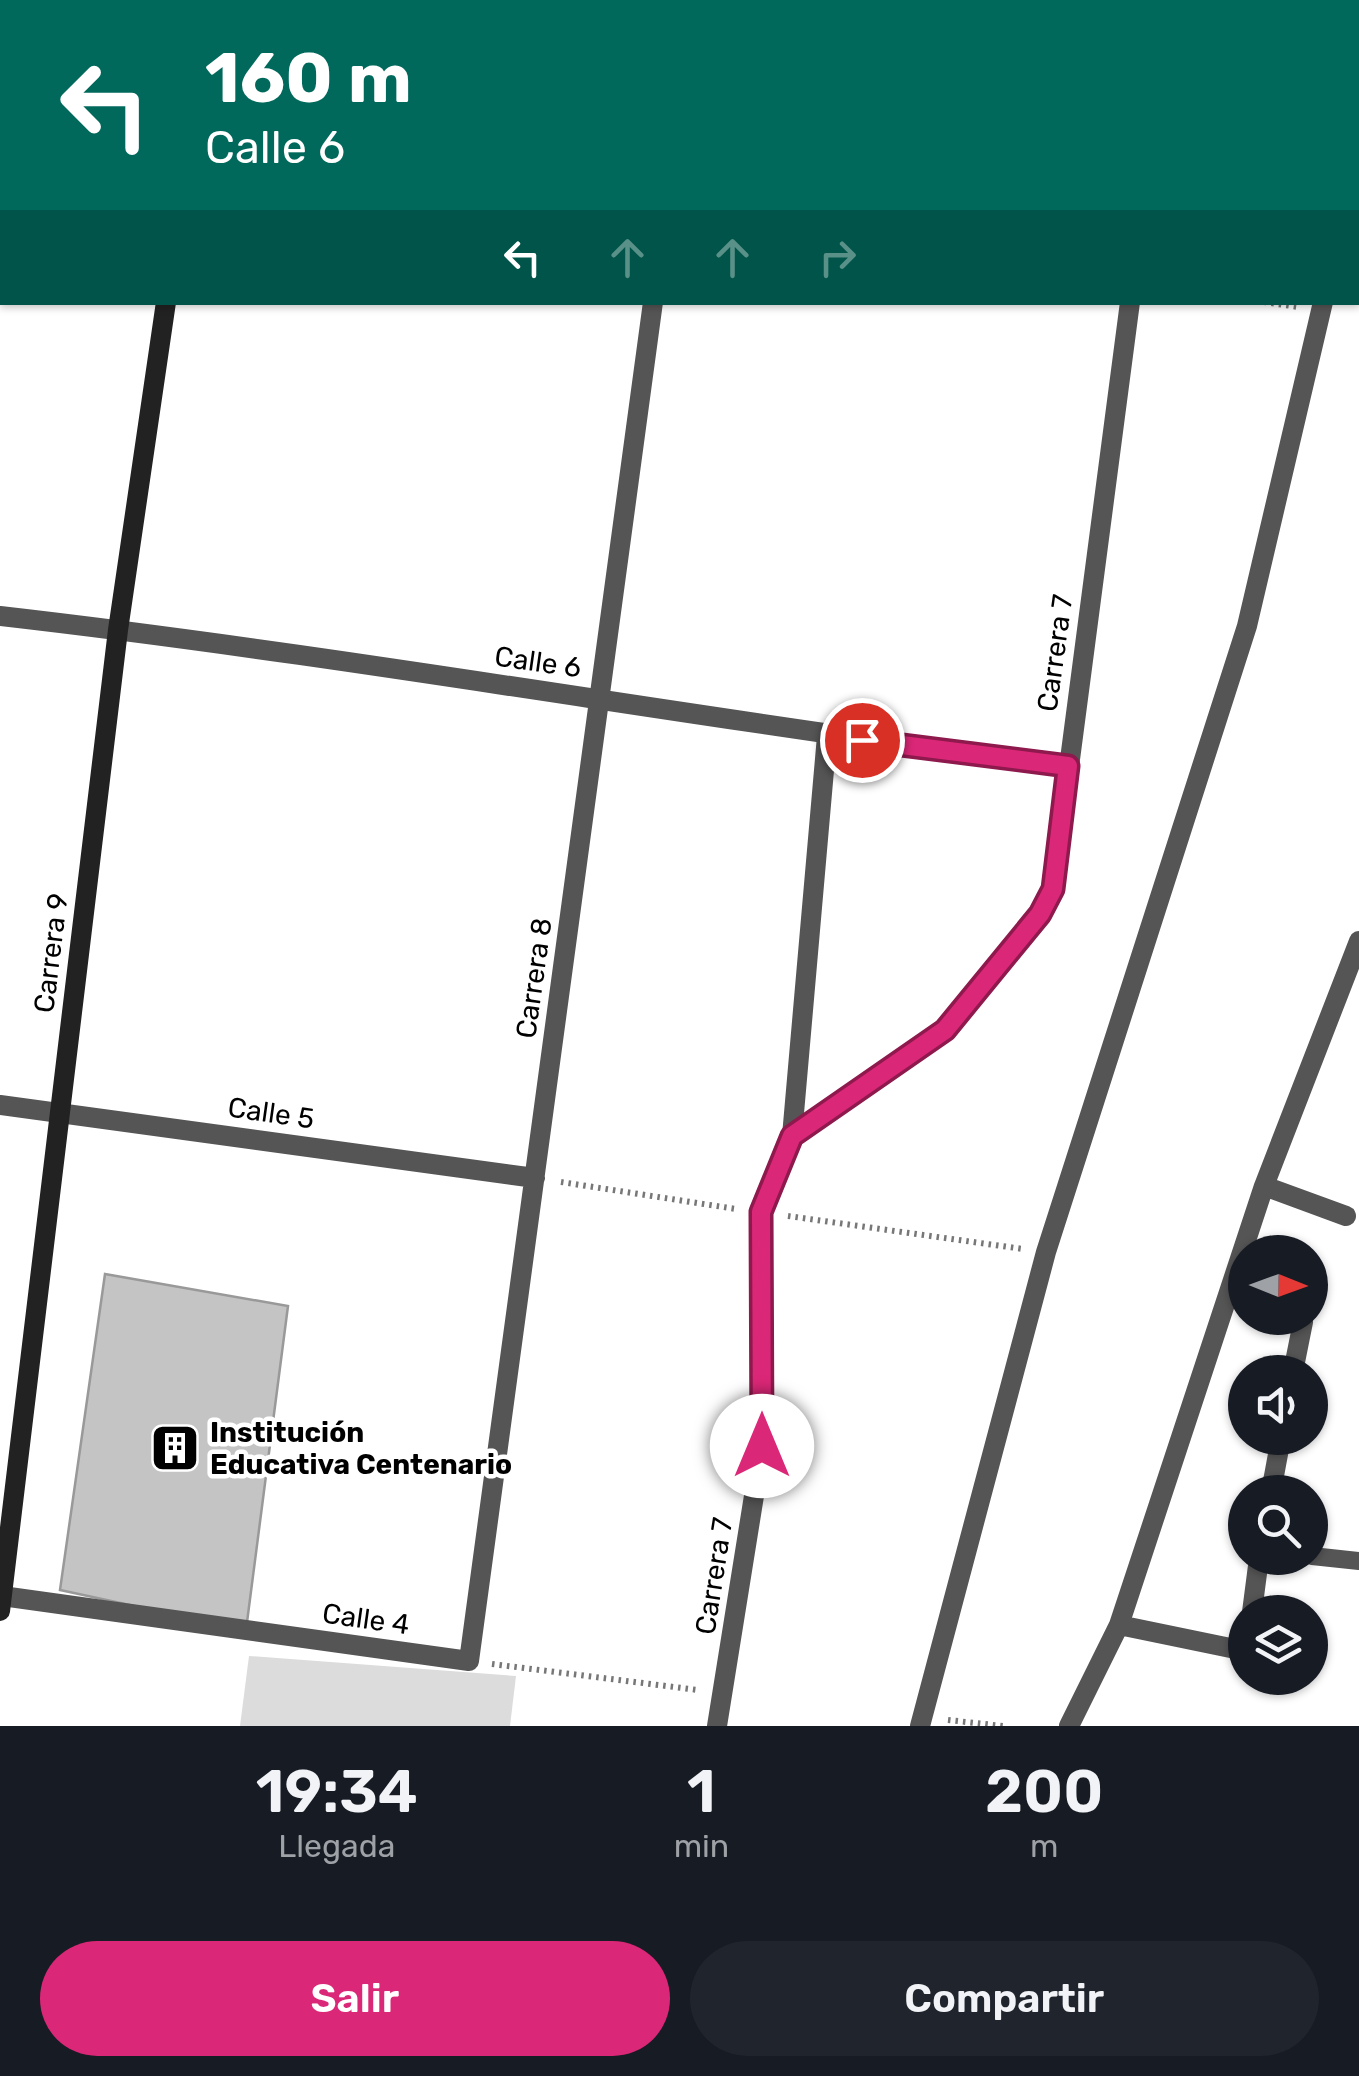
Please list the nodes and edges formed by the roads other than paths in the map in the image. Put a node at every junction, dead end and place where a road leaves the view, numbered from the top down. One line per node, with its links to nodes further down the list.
1 (166, 305): 6 (main road, Carrera 9)
2 (653, 305): 7 (street, Carrera 8)
3 (1130, 305): 9 (street, Carrera 7)
4 (1322, 305): 25 (street)
5 (0, 616): 6 (street, Calle 6)
6 (118, 630): 7 (street, Calle 6); 12 (main road, Carrera 9)
7 (600, 698): 8 (street, Calle 6); 14 (street, Carrera 8)
8 (827, 736): 9 (street, Calle 6); 13 (street)
9 (1068, 766): 13 (street, Carrera 7)
10 (1359, 942): 15 (street)
11 (0, 1105): 12 (street, Calle 5)
12 (59, 1112): 14 (street, Calle 5); 21 (main road, Carrera 9)
13 (792, 1136): 26 (street, Carrera 7)
14 (535, 1178): 24 (street, Carrera 8)
15 (1264, 1186): 16 (street); 17 (street)
16 (1346, 1216)
17 (1252, 1235)
18 (1228, 1319): 22 (street)
19 (1328, 1558): 20 (lane)
20 (1359, 1562)
21 (1, 1603): 24 (street, Calle 4)
22 (1119, 1625): 23 (street); 27 (street)
23 (1228, 1647)
24 (469, 1661)
25 (921, 1722)
26 (718, 1726)
27 (1069, 1726)

